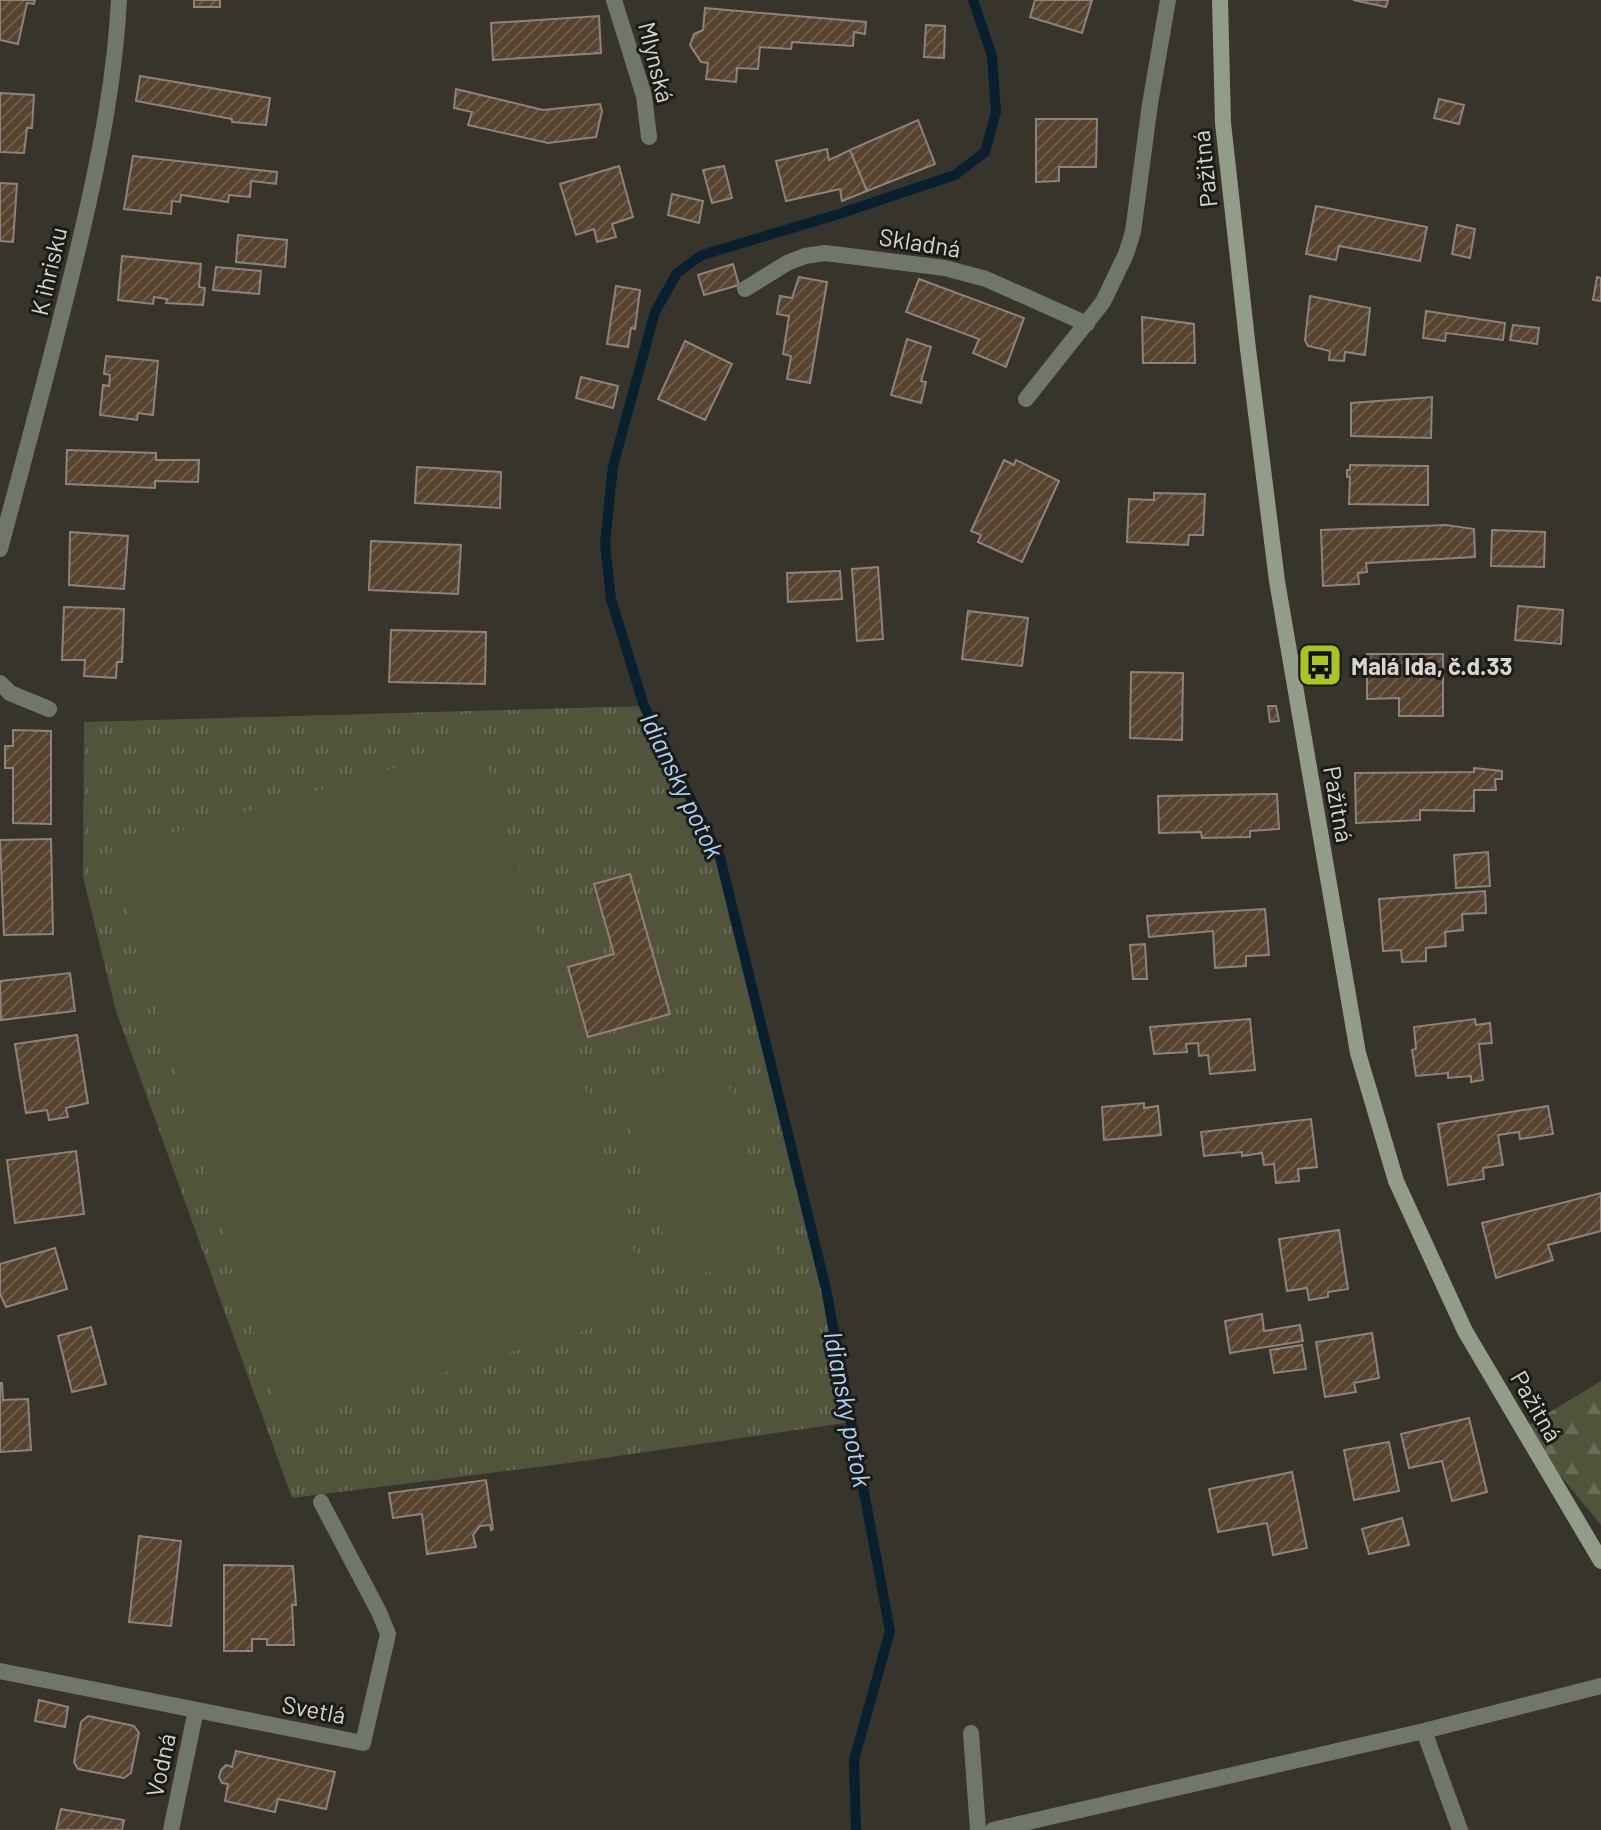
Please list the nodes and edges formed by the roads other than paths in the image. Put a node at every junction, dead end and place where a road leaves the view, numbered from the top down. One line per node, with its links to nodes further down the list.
1 (119, 0): 9 (street, K ihrisku)
2 (614, 0): 5 (street, Mlynská)
3 (1168, 0): 7 (street)
4 (1220, 0): 13 (street, Pažitná)
5 (649, 137)
6 (745, 289): 7 (street, Skladná)
7 (1087, 324): 8 (street)
8 (1026, 399)
9 (0, 549)
10 (0, 683): 11 (street)
11 (49, 709)
12 (321, 1502): 16 (street, Svetlá)
13 (1601, 1561)
14 (0, 1671): 16 (street, Svetlá)
15 (1601, 1686): 17 (street)
16 (196, 1710): 19 (street, Vodná)
17 (1424, 1731): 21 (street); 22 (street)
18 (971, 1733): 20 (street)
19 (171, 1830)
20 (978, 1830)
21 (993, 1830)
22 (1460, 1830)

